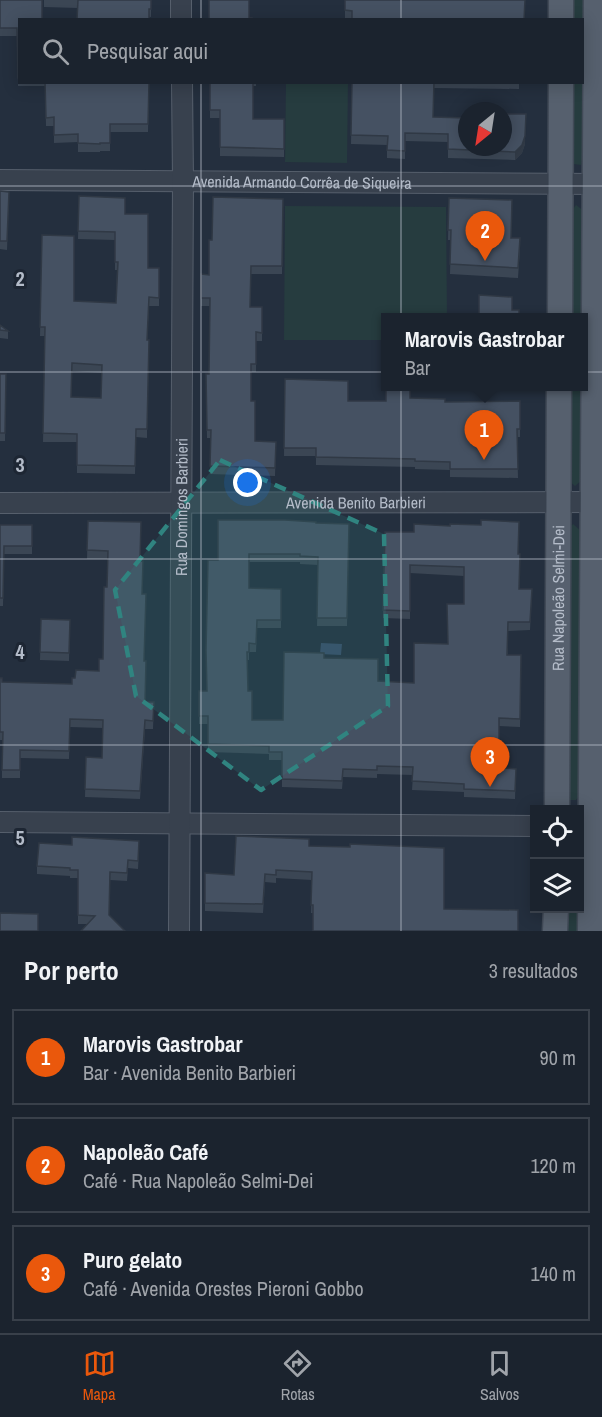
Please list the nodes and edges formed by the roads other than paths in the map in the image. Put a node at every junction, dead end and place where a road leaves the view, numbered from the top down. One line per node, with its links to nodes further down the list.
1 (181, 0): 4 (street)
2 (561, 0): 5 (main road)
3 (596, 0): 11 (main road, Rua Napoleão Selmi-Dei)
4 (181, 18)
5 (561, 18)
6 (182, 84): 9 (street, Rua Domingos Barbieri)
7 (561, 84): 10 (main road)
8 (0, 180): 9 (street, Avenida Armando Corrêa de Siqueira)
9 (183, 181): 10 (street, Avenida Armando Corrêa de Siqueira); 17 (street, Rua Domingos Barbieri)
10 (561, 183): 11 (street, Avenida Armando Corrêa de Siqueira); 12 (main road)
11 (598, 184): 16 (main road, Rua Napoleão Selmi-Dei)
12 (560, 313)
13 (559, 391): 14 (main road, Rua Napoleão Selmi-Dei)
14 (558, 501): 16 (street, Avenida Benito Barbieri); 17 (street, Avenida Benito Barbieri); 18 (main road, Rua Napoleão Selmi-Dei)
15 (0, 502): 17 (street, Avenida Benito Barbieri)
16 (597, 502): 22 (main road, Rua Napoleão Selmi-Dei)
17 (182, 503): 20 (street, Rua Domingos Barbieri)
18 (557, 805)
19 (0, 822): 20 (street)
20 (181, 823): 21 (street); 24 (street, Rua Domingos Barbieri)
21 (530, 825)
22 (590, 825): 26 (main road, Rua Napoleão Selmi-Dei)
23 (556, 913): 25 (main road)
24 (179, 931)
25 (555, 931)
26 (590, 931)

